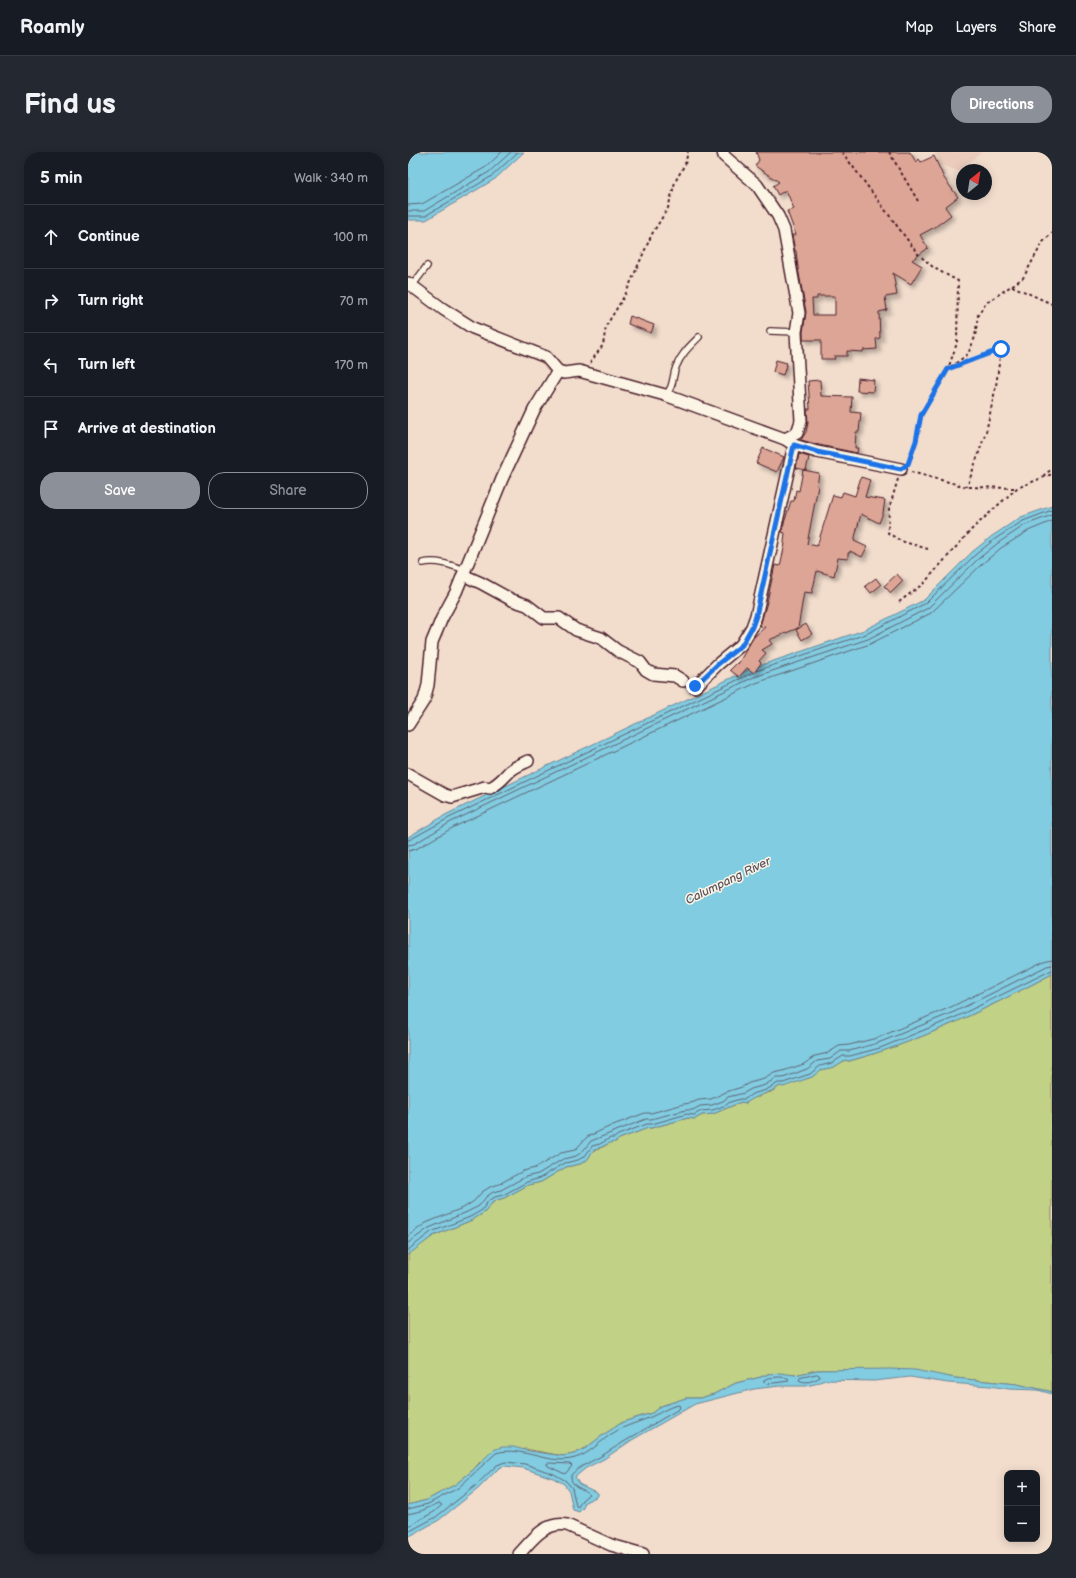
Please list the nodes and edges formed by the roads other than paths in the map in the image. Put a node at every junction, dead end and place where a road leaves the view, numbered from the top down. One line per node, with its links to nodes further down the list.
1 (722, 152): 5 (street)
2 (427, 266): 3 (lane)
3 (410, 285): 7 (street)
4 (770, 331): 5 (lane)
5 (796, 332): 9 (street)
6 (699, 337): 8 (lane)
7 (558, 371): 8 (street); 12 (street)
8 (665, 395): 9 (street)
9 (790, 442): 10 (street); 14 (street)
10 (901, 469)
11 (423, 563): 12 (lane)
12 (464, 573): 13 (street); 15 (street)
13 (683, 681)
14 (695, 686)
15 (408, 725)
16 (528, 761): 17 (street)
17 (408, 774)
18 (519, 1554): 19 (street)
19 (643, 1554)

